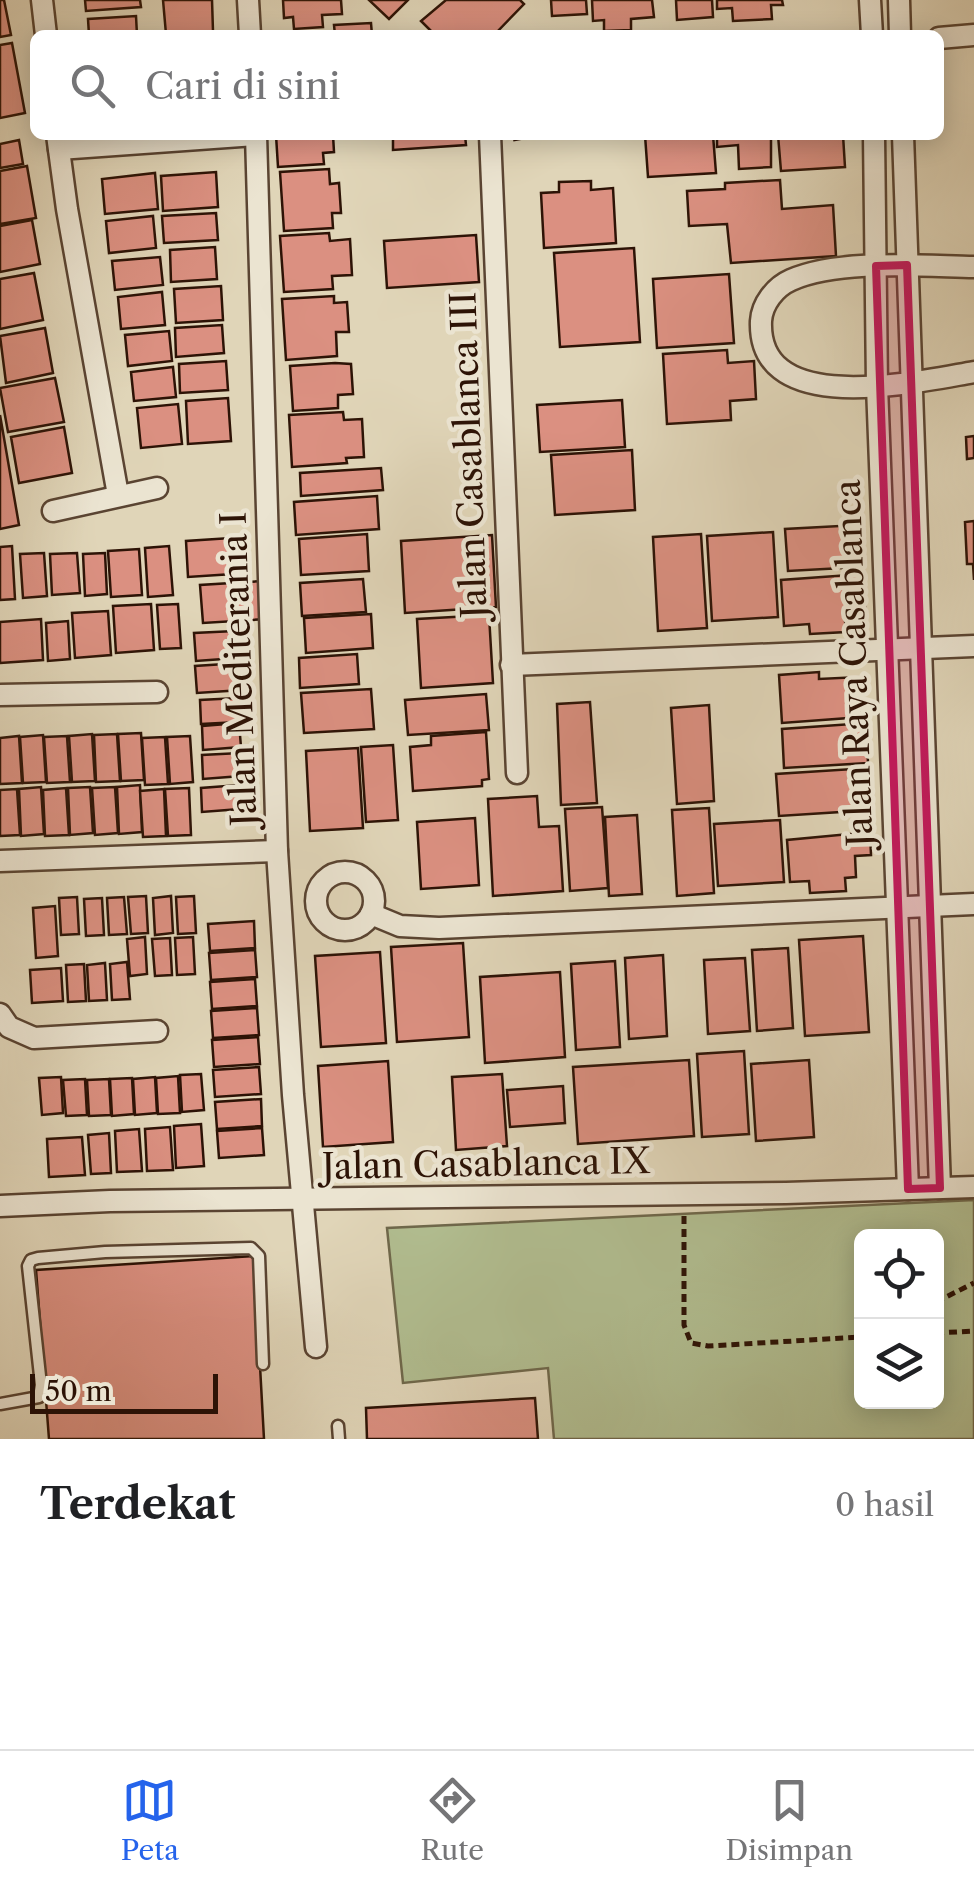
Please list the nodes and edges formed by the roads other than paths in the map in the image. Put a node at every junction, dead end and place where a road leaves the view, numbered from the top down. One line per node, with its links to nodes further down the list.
1 (42, 0): 5 (street)
2 (248, 0): 6 (street)
3 (870, 0): 7 (street)
4 (899, 0): 8 (street)
5 (45, 30)
6 (250, 30)
7 (872, 30)
8 (900, 30)
9 (974, 35): 10 (street)
10 (944, 38)
11 (114, 140): 16 (street)
12 (255, 140): 33 (street, Jalan Mediterania I)
13 (490, 140): 29 (street, Jalan Casablanca III)
14 (874, 140): 18 (street, Jalan Raya Casablanca)
15 (903, 140): 17 (street, Jalan Raya Casablanca)
16 (58, 142): 24 (street)
17 (907, 265): 18 (street); 19 (street); 21 (street, Jalan Raya Casablanca)
18 (876, 266): 22 (street, Jalan Raya Casablanca); 22 (street)
19 (974, 267)
20 (974, 372): 21 (street)
21 (913, 383): 22 (street); 27 (street, Jalan Raya Casablanca)
22 (876, 386): 28 (street, Jalan Raya Casablanca)
23 (157, 488): 24 (street)
24 (118, 495): 25 (street)
25 (53, 510)
26 (974, 646): 27 (street)
27 (919, 649): 28 (street); 36 (street, Jalan Raya Casablanca)
28 (885, 651): 29 (street); 37 (street, Jalan Raya Casablanca)
29 (511, 665): 32 (street, Jalan Casablanca III)
30 (157, 692): 31 (street)
31 (0, 695)
32 (516, 773)
33 (278, 851): 34 (street); 44 (street, Jalan Mediterania I)
34 (0, 860)
35 (974, 904): 36 (street)
36 (928, 905): 37 (street); 42 (street, Jalan Raya Casablanca)
37 (895, 907): 38 (street); 43 (street, Jalan Raya Casablanca)
38 (372, 914)
39 (0, 1014): 40 (street)
40 (157, 1031)
41 (974, 1186): 42 (street, Jalan Casablanca IX)
42 (940, 1188): 43 (street, Jalan Casablanca IX)
43 (908, 1189): 44 (street, Jalan Casablanca IX)
44 (302, 1200): 45 (street, Jalan Casablanca IX); 46 (street, Jalan Mediterania I)
45 (0, 1206)
46 (316, 1347)
47 (263, 1364): 48 (lane)
48 (0, 1404)
49 (338, 1426): 50 (lane)
50 (339, 1439)

